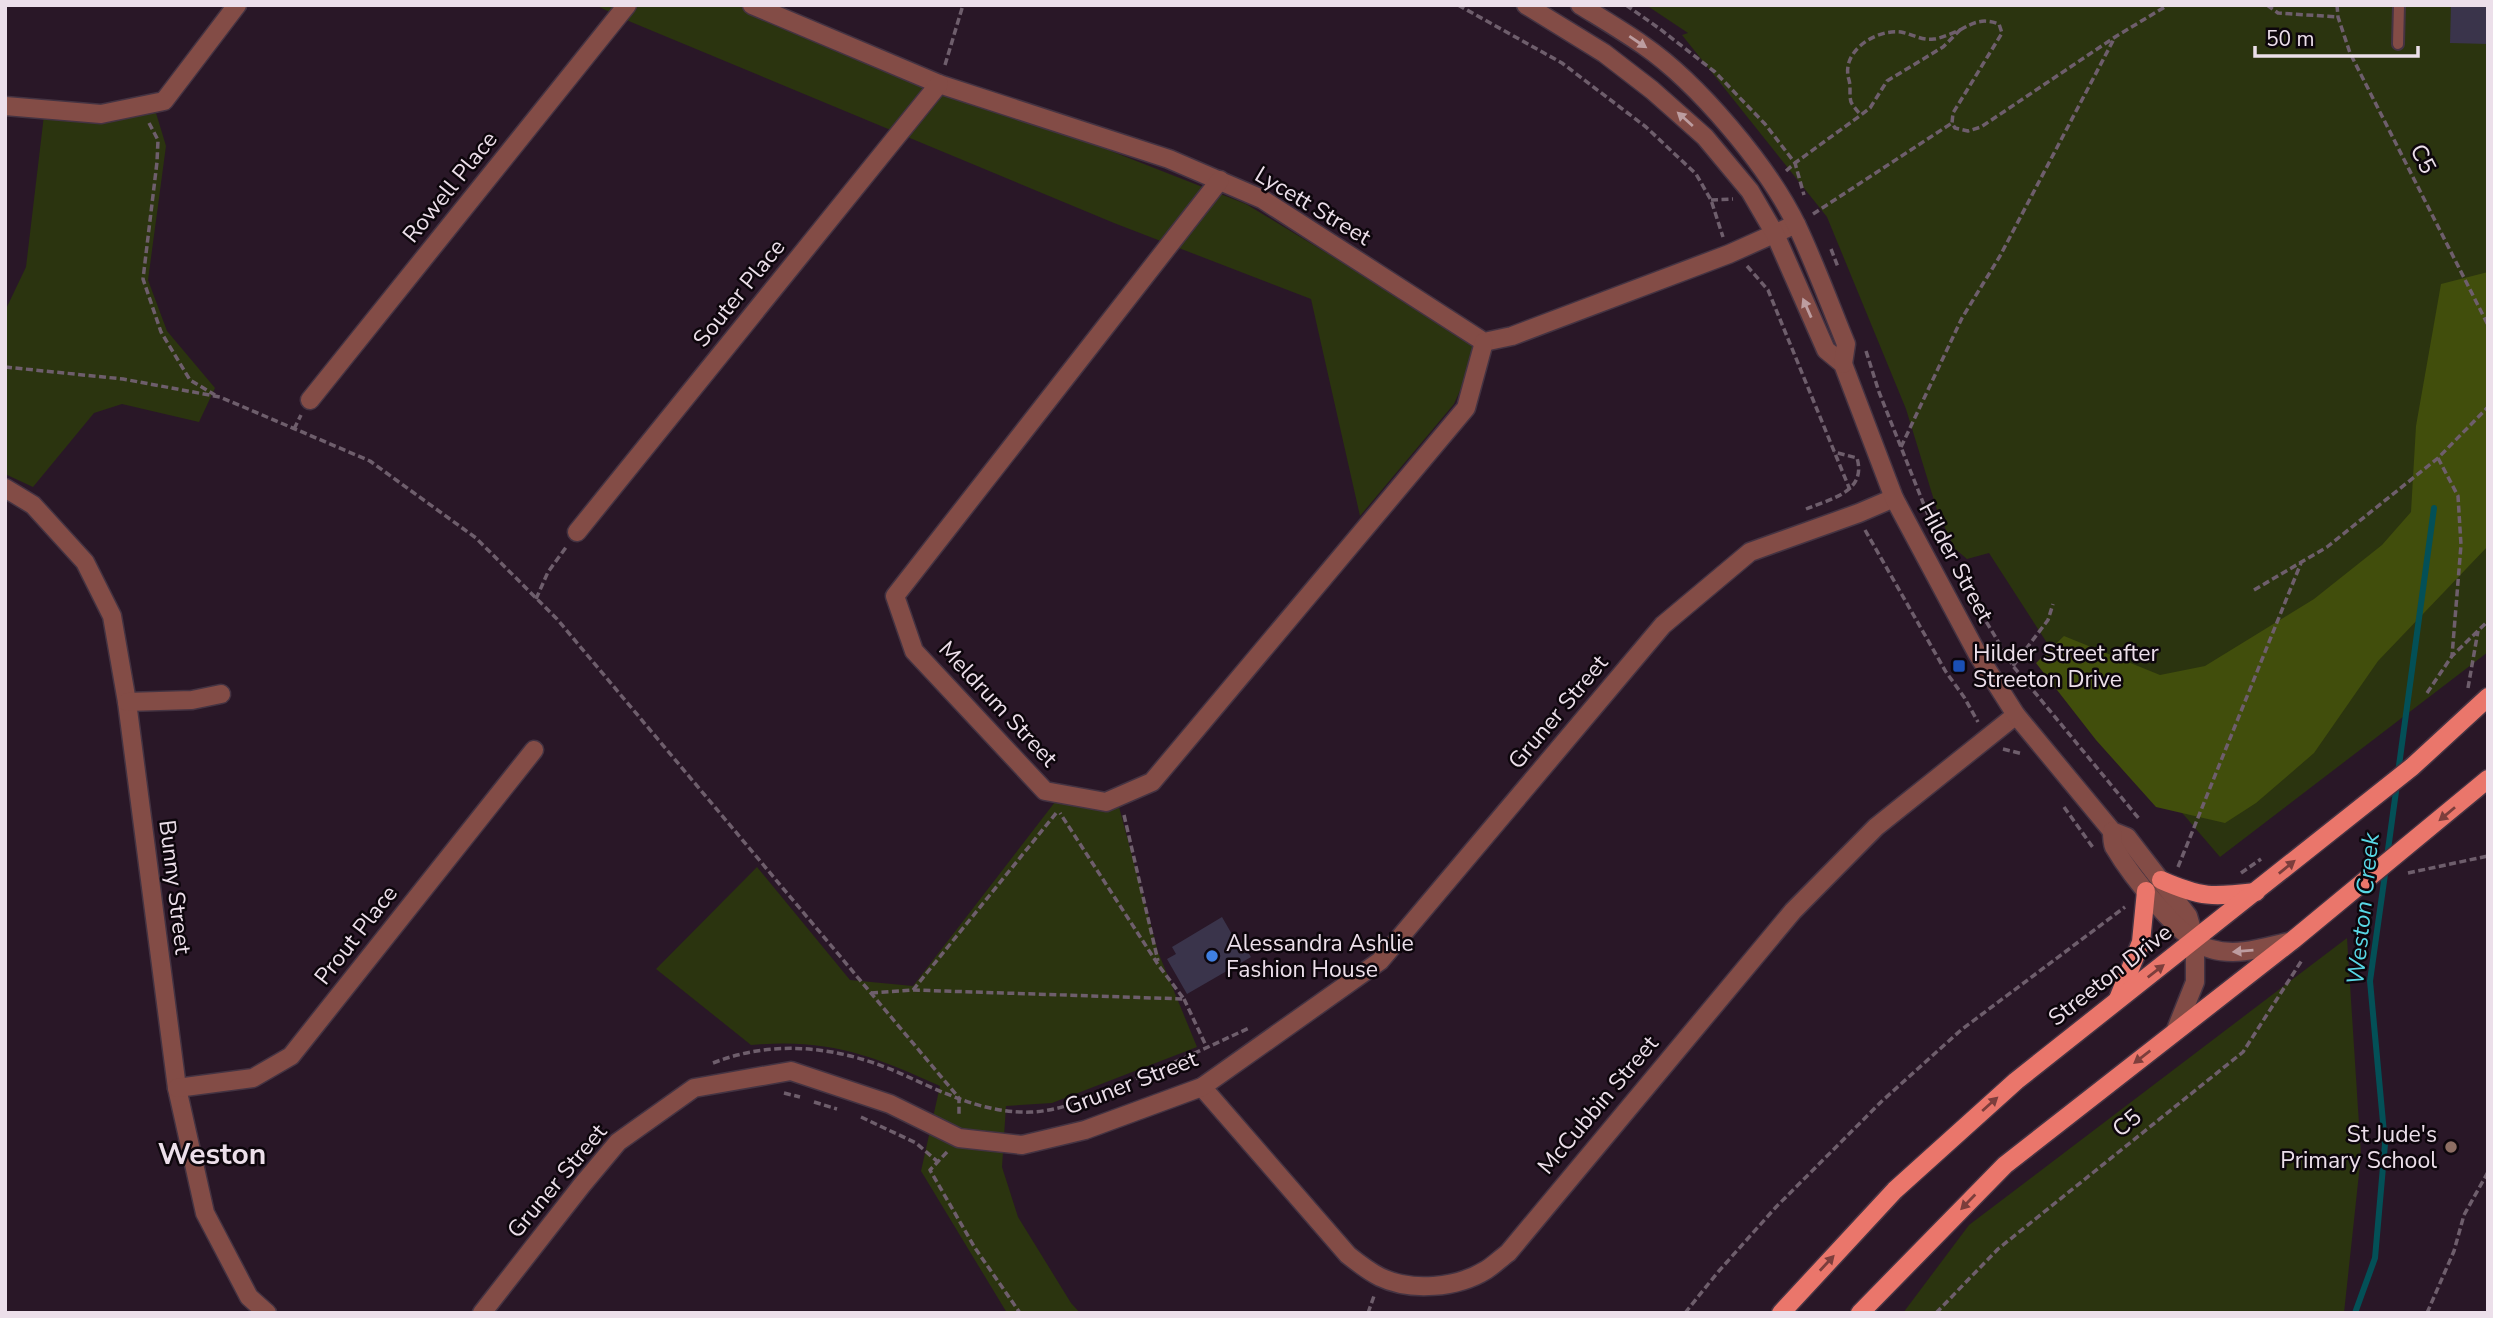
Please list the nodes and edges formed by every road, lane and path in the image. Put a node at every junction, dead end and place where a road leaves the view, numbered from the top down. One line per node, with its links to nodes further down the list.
1 (237, 5): 19 (street)
2 (628, 5): 40 (street, Rowell Place)
3 (752, 5): 17 (street, Lycett Street)
4 (963, 5): 17 (path)
5 (1458, 5): 26 (path)
6 (1526, 5): 25 (street, Hilder Street, one-way to 6)
7 (1580, 5): 24 (street, Hilder Street, one-way to 24)
8 (1626, 5): 22 (path)
9 (2168, 5): 15 (path)
10 (2267, 5): 13 (path)
11 (2337, 5): 13 (path, C5)
12 (2399, 5): 16 (lane)
13 (2338, 17): 34 (path, C5)
14 (1960, 30): 20 (path); 20 (path); 21 (path)
15 (2115, 37): 21 (path); 42 (path)
16 (2398, 44)
17 (939, 84): 23 (street, Lycett Street); 51 (street, Souter Place)
18 (5, 106): 19 (street)
19 (139, 106): 39 (path)
20 (1861, 116): 22 (path)
21 (1952, 123): 27 (path)
22 (1795, 163): 24 (path); 27 (path)
23 (1220, 180): 35 (street, Lycett Street); 74 (street, Meldrum Street)
24 (1771, 182): 28 (street, Hilder Street)
25 (1750, 191): 26 (path); 30 (street, Hilder Street)
26 (1711, 200): 32 (path)
27 (1812, 214): 28 (path); 29 (path)
28 (1796, 224): 30 (street); 37 (street, Hilder Street)
29 (1818, 225)
30 (1775, 234): 32 (street); 37 (street, Hilder Street, one-way to 30)
31 (1829, 246): 33 (path)
32 (1729, 254): 35 (street); 43 (path)
33 (1839, 268)
34 (2488, 325)
35 (1484, 342): 74 (street, Meldrum Street)
36 (1863, 342): 42 (path)
37 (1843, 364): 47 (street, Hilder Street)
38 (5, 367): 39 (path)
39 (220, 397): 55 (path)
40 (310, 400)
41 (2488, 407): 44 (path)
42 (1901, 447): 50 (path)
43 (1834, 452): 46 (path); 46 (path)
44 (2438, 458): 52 (path); 59 (path)
45 (5, 488): 66 (street, Bunny Street)
46 (1850, 490): 48 (path)
47 (1894, 498): 49 (street, Gruner Street); 61 (street, Hilder Street)
48 (1799, 512)
49 (1859, 513): 70 (path); 101 (street, Gruner Street)
50 (1934, 529)
51 (577, 532): 55 (path)
52 (2301, 563): 54 (path); 82 (path)
53 (1966, 587): 60 (path)
54 (2254, 590)
55 (536, 598): 94 (path)
56 (2053, 604): 60 (path)
57 (2488, 621): 58 (path)
58 (2478, 631): 59 (path); 64 (path)
59 (2452, 656): 62 (path)
60 (2013, 666): 61 (path); 76 (path)
61 (1992, 675): 68 (street, Hilder Street)
62 (2427, 693)
63 (221, 694): 66 (street)
64 (2467, 694)
65 (2488, 697): 69 (main road, Streeton Drive)
66 (127, 702): 102 (street, Bunny Street)
67 (2488, 706): 69 (street)
68 (2016, 715): 70 (street, McCubbin Street); 77 (street, Hilder Street)
69 (2468, 717): 88 (main road, Streeton Drive, one-way to 69)
70 (1986, 739): 72 (path); 101 (street, McCubbin Street)
71 (534, 750): 102 (street, Prout Place)
72 (2032, 761)
73 (2488, 779): 90 (main road, one-way to 90)
74 (1120, 796): 92 (path)
75 (2063, 804): 81 (path)
76 (2144, 825)
77 (2112, 831): 86 (street, Hilder Street); 87 (street, Hilder Street)
78 (2267, 855): 85 (path)
79 (2170, 856): 82 (path)
80 (2488, 856): 84 (path)
81 (2100, 859)
82 (2178, 867): 83 (path); 86 (path)
83 (2189, 871)
84 (2404, 873)
85 (2235, 877)
86 (2161, 880): 88 (main road); 89 (street, Hilder Street)
87 (2146, 891): 89 (street, Hilder Street); 96 (main road); 115 (path)
88 (2256, 892): 89 (main road, Streeton Drive)
89 (2195, 940): 90 (street, Hilder Street, one-way to 89); 96 (main road, Streeton Drive, one-way to 89); 98 (street, Hilder Street)
90 (2293, 940): 98 (main road)
91 (2303, 959): 118 (path, C5)
92 (1159, 967): 93 (path); 95 (path)
93 (914, 990): 94 (path); 95 (path)
94 (871, 993): 105 (path)
95 (1184, 999): 99 (path)
96 (2116, 1002): 116 (main road, Streeton Drive, one-way to 96)
97 (1255, 1025): 99 (path)
98 (2175, 1032): 117 (main road, one-way to 117)
99 (1206, 1048): 105 (path)
100 (702, 1068): 105 (path)
101 (1202, 1087): 109 (street, Gruner Street)
102 (177, 1088): 112 (street, Bunny Street)
103 (778, 1092): 104 (path)
104 (801, 1097)
105 (959, 1098): 109 (path)
106 (814, 1102): 107 (path)
107 (846, 1112)
108 (856, 1115): 110 (path)
109 (958, 1138): 110 (path); 113 (street, Gruner Street)
110 (938, 1163): 114 (path)
111 (2488, 1172): 119 (path)
112 (267, 1313)
113 (482, 1313)
114 (1020, 1313)
115 (1685, 1313)
116 (1781, 1313)
117 (1860, 1313)
118 (1936, 1313)
119 (2427, 1313)

